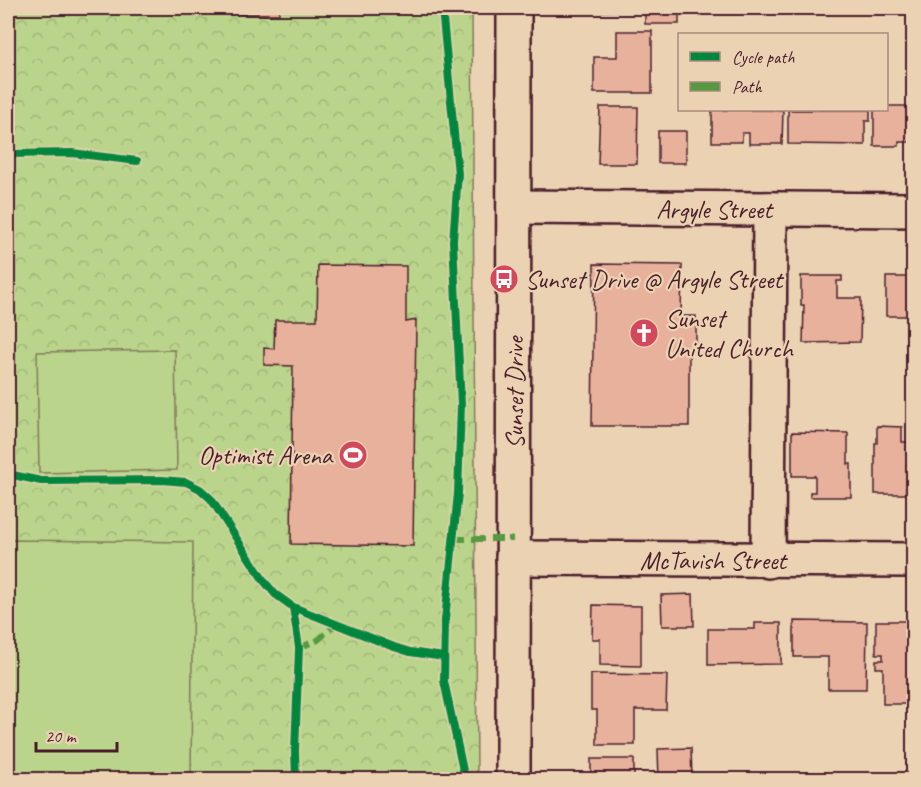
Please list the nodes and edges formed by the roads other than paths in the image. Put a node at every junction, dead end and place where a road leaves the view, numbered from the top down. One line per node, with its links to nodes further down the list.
1 (514, 8): 2 (street, Sunset Drive)
2 (514, 207): 3 (street, Argyle Street); 5 (street, Sunset Drive)
3 (770, 209): 4 (street, Argyle Street); 7 (street)
4 (914, 210)
5 (513, 558): 7 (street, McTavish Street); 8 (street, Sunset Drive)
6 (914, 560): 7 (street, McTavish Street)
7 (768, 561)
8 (513, 780)

